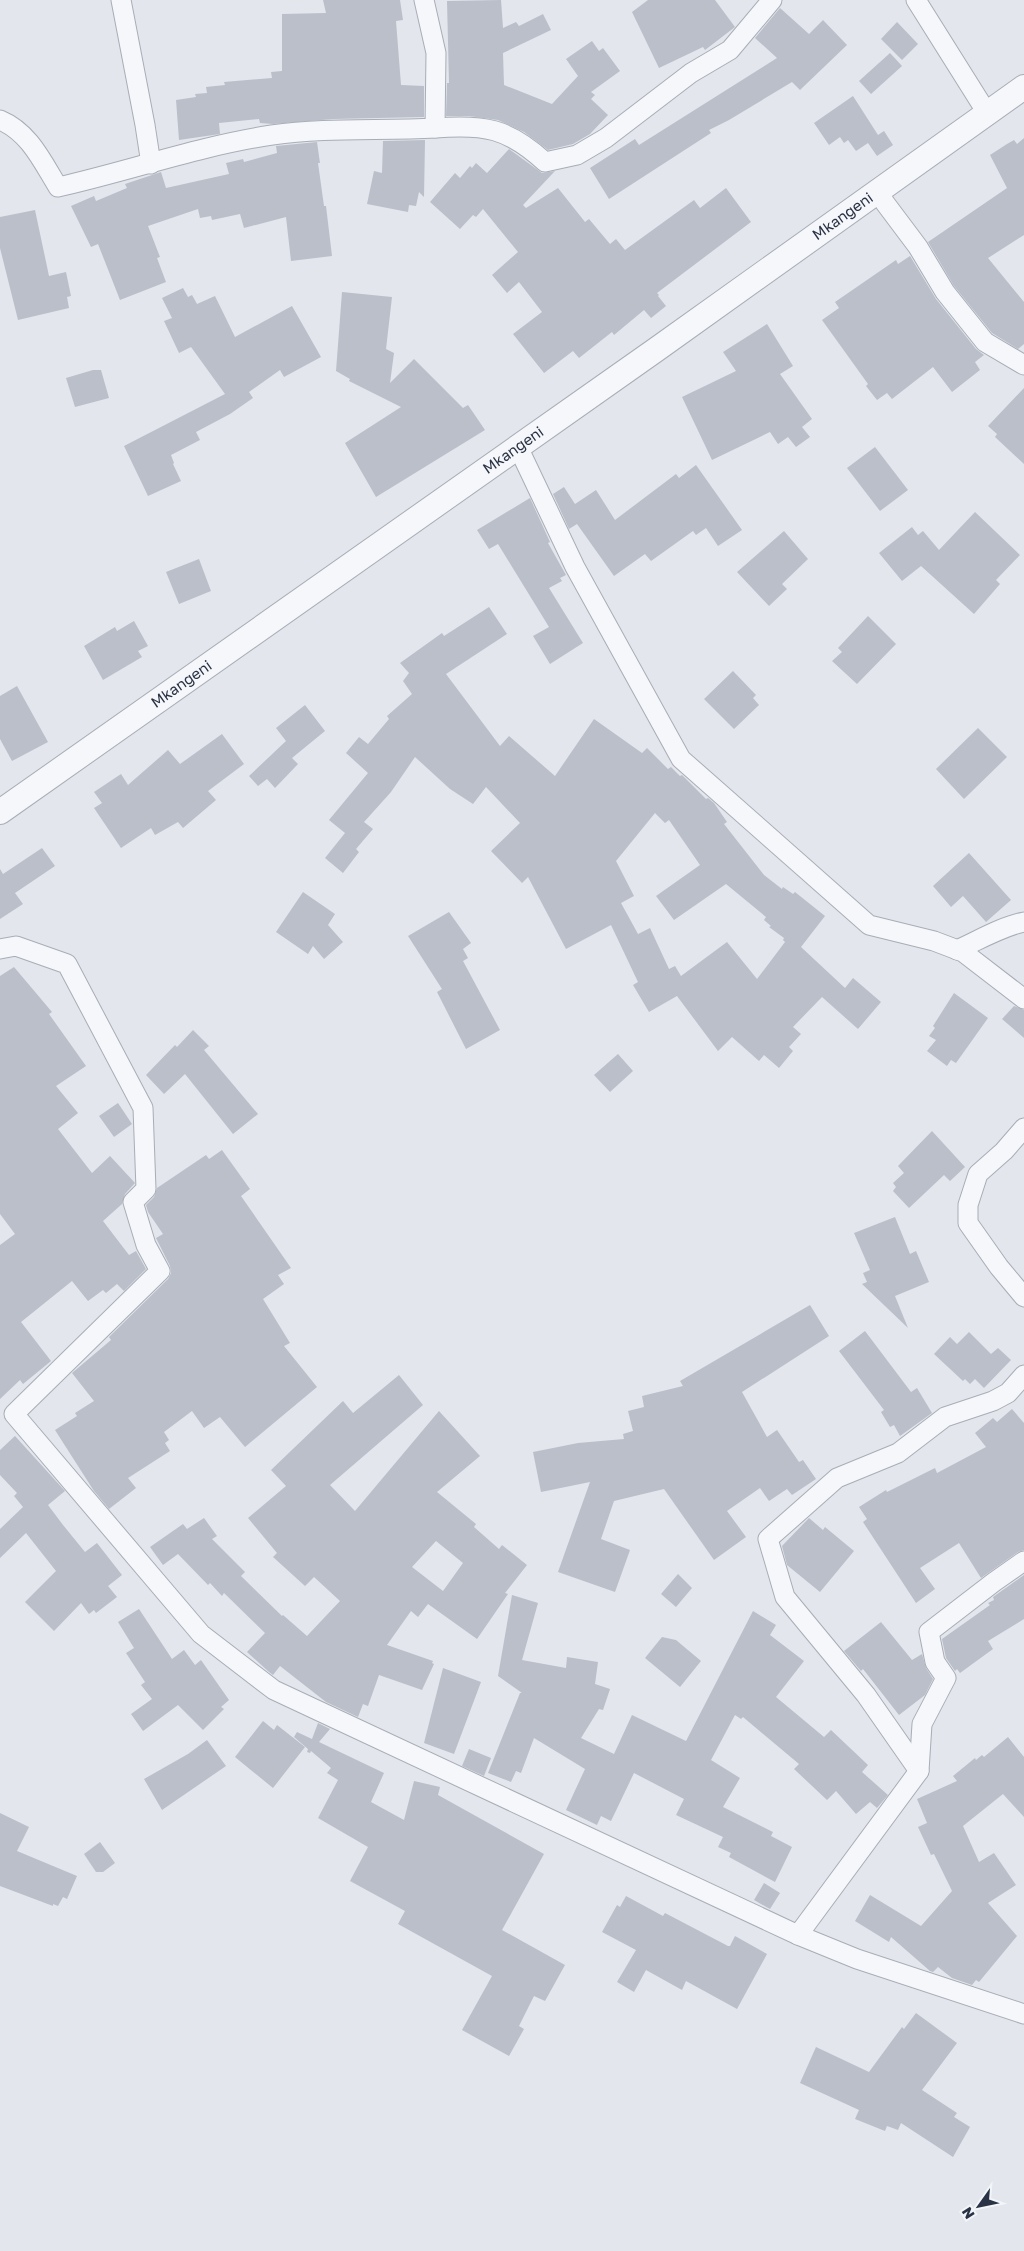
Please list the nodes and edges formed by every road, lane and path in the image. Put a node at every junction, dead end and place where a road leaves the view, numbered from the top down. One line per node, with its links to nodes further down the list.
1 (121, 0): 9 (street)
2 (424, 0): 8 (street)
3 (772, 0): 8 (street)
4 (916, 0): 6 (street)
5 (1024, 87): 6 (street, Mkangeni)
6 (987, 113): 10 (street, Mkangeni)
7 (0, 120): 9 (street)
8 (435, 128): 9 (street)
9 (151, 164)
10 (878, 191): 11 (street); 12 (street, Mkangeni)
11 (1024, 366)
12 (518, 447): 13 (street, Mkangeni); 16 (street)
13 (0, 812)
14 (1024, 922): 16 (street)
15 (0, 949): 23 (street)
16 (957, 950): 17 (street)
17 (1024, 999)
18 (1024, 1128): 19 (street)
19 (1024, 1297)
20 (1024, 1375): 22 (street)
21 (1024, 1561): 22 (street)
22 (918, 1771): 23 (street)
23 (798, 1936): 24 (street)
24 (1024, 2014)

